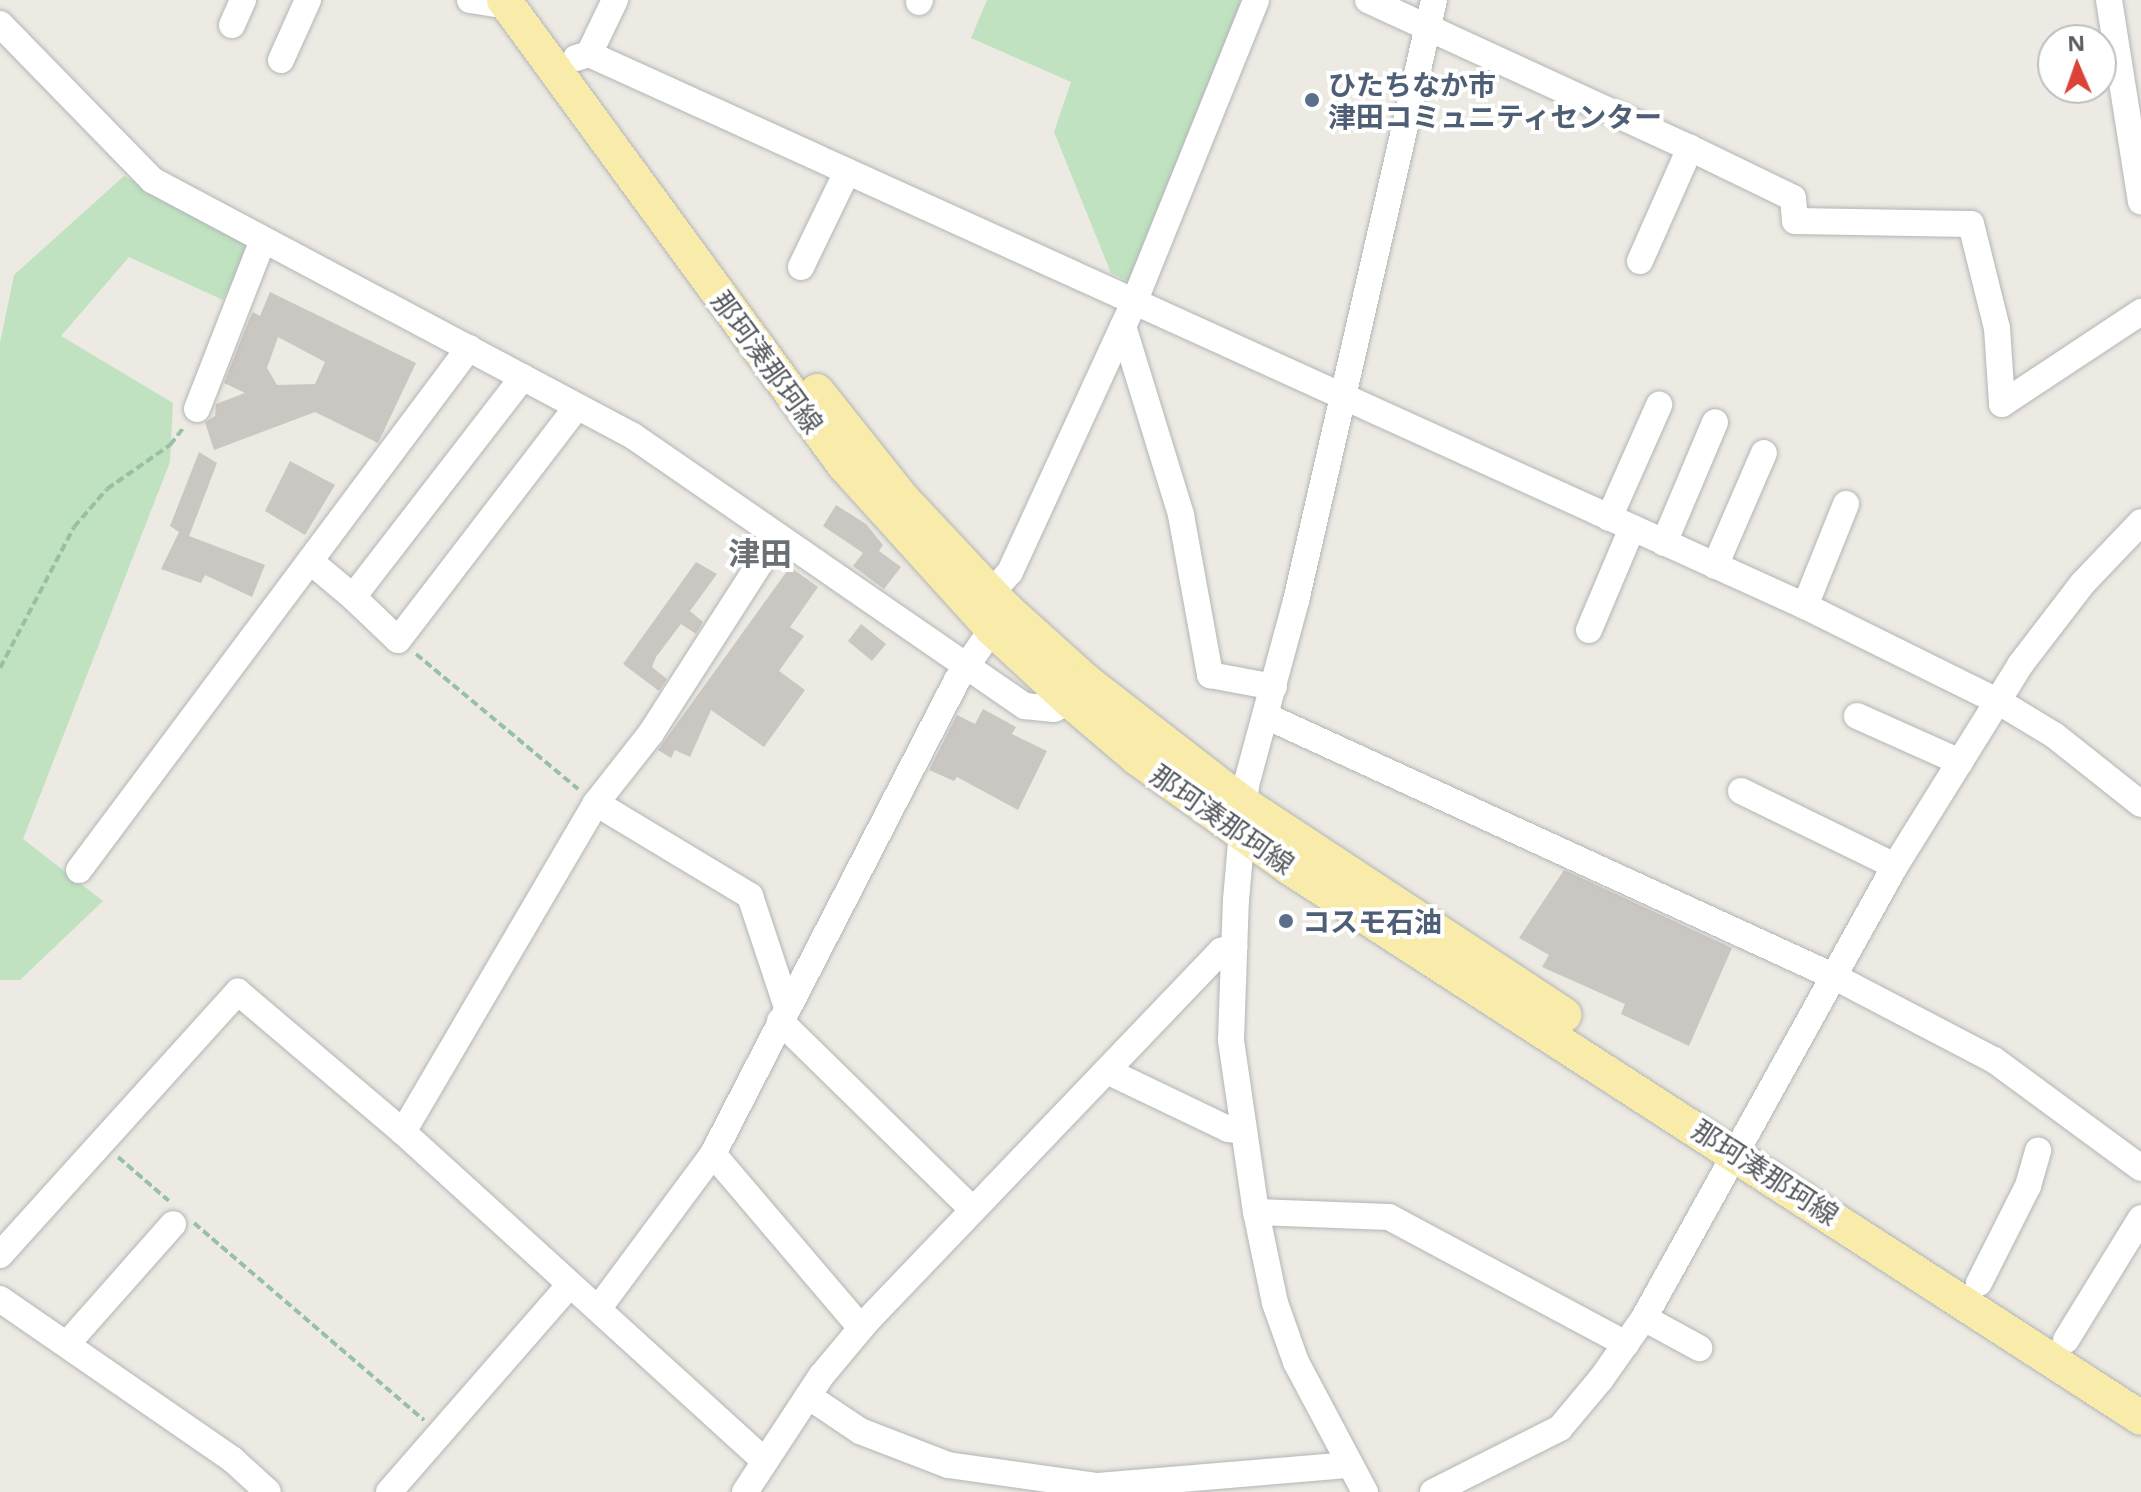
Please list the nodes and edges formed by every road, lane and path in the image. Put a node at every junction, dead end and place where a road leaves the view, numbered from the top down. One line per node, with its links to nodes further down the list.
1 (243, 0): 11 (street)
2 (308, 0): 13 (street)
3 (470, 0): 8 (street)
4 (615, 0): 12 (street)
5 (1256, 0): 20 (street)
6 (1368, 0): 9 (street)
7 (2109, 0): 16 (street)
8 (515, 2): 12 (main road, 那珂湊那珂線); 41 (main road, 那珂湊那珂線)
9 (1431, 12): 14 (street); 25 (street)
10 (0, 24): 17 (street)
11 (232, 25)
12 (582, 56): 15 (street); 38 (main road, 那珂湊那珂線)
13 (281, 60)
14 (1690, 148): 18 (street); 21 (street)
15 (847, 172): 19 (street); 20 (street)
16 (2141, 201)
17 (262, 242): 23 (street); 28 (street)
18 (1640, 261)
19 (801, 267)
20 (1135, 300): 22 (street); 25 (street)
21 (2141, 312)
22 (1123, 326): 38 (street); 46 (street)
23 (469, 348): 24 (street); 36 (street)
24 (523, 377): 27 (street); 39 (street)
25 (1342, 394): 33 (street); 46 (street)
26 (1659, 405): 33 (street)
27 (577, 407): 34 (street); 43 (street)
28 (197, 409): 45 (path)
29 (1715, 422): 35 (street)
30 (1764, 453): 37 (street)
31 (1846, 504): 40 (street)
32 (2141, 522): 48 (street)
33 (1620, 523): 35 (street); 42 (street)
34 (777, 537): 44 (street); 53 (street)
35 (1664, 543): 37 (street)
36 (310, 561): 39 (street); 57 (street)
37 (1715, 566): 40 (street)
38 (991, 593): 55 (main road, 那珂湊那珂線)
39 (353, 597): 43 (street)
40 (1805, 606): 48 (street)
41 (992, 629): 44 (street); 47 (main road, 那珂湊那珂線)
42 (1589, 630)
43 (398, 640): 53 (path)
44 (966, 667): 47 (street); 60 (street)
45 (0, 668)
46 (1274, 687): 49 (street)
47 (1070, 701): 55 (main road, 那珂湊那珂線)
48 (2001, 703): 51 (street); 54 (street)
49 (1266, 716): 55 (street); 59 (street)
50 (1857, 716): 51 (street)
51 (1960, 762): 56 (street)
52 (1741, 791): 56 (street)
53 (596, 803): 60 (street); 63 (street)
54 (2141, 804)
55 (1242, 818): 58 (street); 65 (main road, 那珂湊那珂線)
56 (1895, 866): 59 (street)
57 (79, 870)
58 (1234, 947): 61 (street); 62 (street)
59 (1835, 977): 65 (street); 68 (street)
60 (783, 1014): 67 (street); 69 (street)
61 (1107, 1071): 62 (street); 69 (street)
62 (1243, 1131): 70 (street)
63 (403, 1132): 64 (street); 76 (street)
64 (101, 1143): 71 (path); 74 (street)
65 (1742, 1144): 75 (main road, 那珂湊那珂線); 79 (street); 87 (main road, 那珂湊那珂線)
66 (2038, 1150): 75 (street)
67 (713, 1154): 78 (street); 80 (street)
68 (2141, 1168)
69 (973, 1210): 80 (street)
70 (1256, 1212): 83 (street); 90 (street)
71 (177, 1215): 82 (street); 88 (path)
72 (2141, 1218): 73 (street)
73 (2132, 1249): 81 (street)
74 (0, 1255)
75 (1979, 1283): 81 (main road, 那珂湊那珂線)
76 (568, 1287): 78 (street); 88 (street)
77 (0, 1299): 82 (street)
78 (598, 1309): 89 (street)
79 (1644, 1318): 83 (street); 84 (street)
80 (861, 1328): 86 (street)
81 (2066, 1340): 85 (main road, 那珂湊那珂線)
82 (67, 1344): 91 (street)
83 (1626, 1344): 95 (street)
84 (1699, 1348)
85 (2141, 1390)
86 (808, 1396): 89 (street); 90 (street)
87 (2141, 1418)
88 (440, 1434): 92 (street)
89 (764, 1460): 93 (street)
90 (1350, 1465): 94 (street)
91 (268, 1492)
92 (389, 1492)
93 (745, 1492)
94 (1365, 1492)
95 (1433, 1492)

